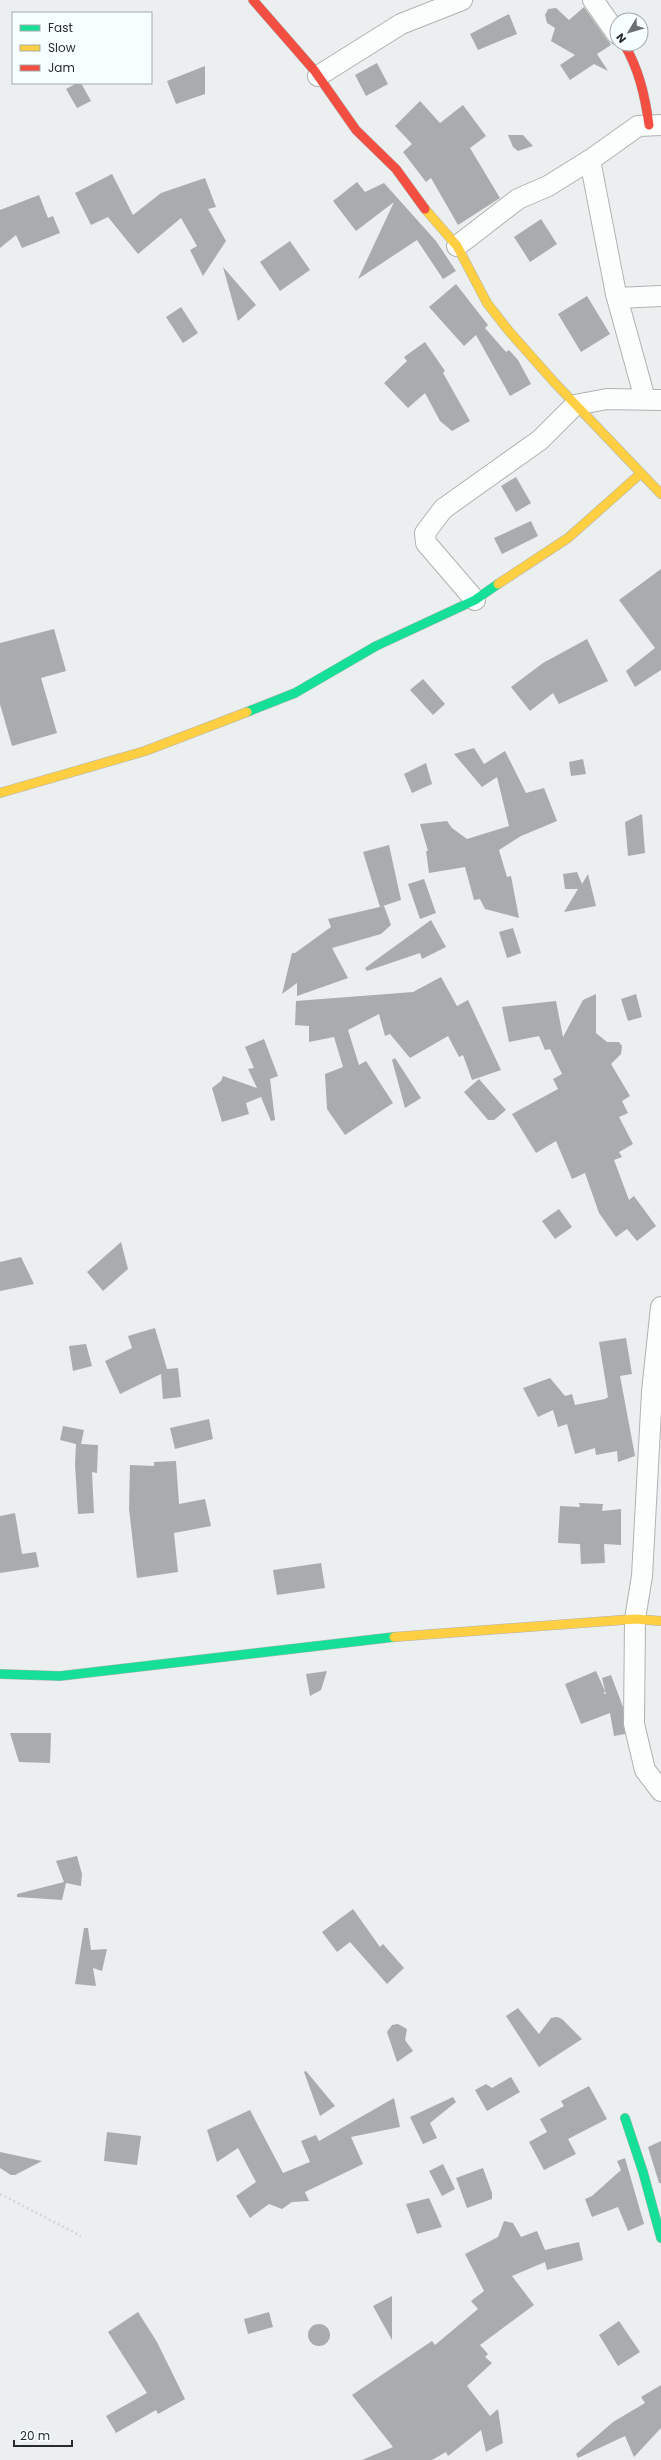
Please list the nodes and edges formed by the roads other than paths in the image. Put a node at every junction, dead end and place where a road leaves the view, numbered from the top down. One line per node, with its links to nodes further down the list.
1 (253, 0): 6 (street)
2 (462, 0): 6 (street)
3 (593, 0): 4 (street)
4 (609, 23)
5 (630, 52): 7 (street)
6 (318, 76): 9 (street)
7 (655, 125): 8 (street)
8 (590, 160): 9 (street); 11 (street)
9 (456, 246): 13 (street)
10 (661, 296): 11 (street)
11 (618, 298): 12 (street)
12 (653, 399): 13 (street)
13 (575, 405): 14 (street); 16 (street)
14 (640, 474): 15 (street); 16 (street)
15 (661, 494)
16 (475, 600): 17 (street)
17 (0, 793)
18 (661, 1307): 19 (street)
19 (635, 1619): 20 (street); 21 (street); 22 (street)
20 (661, 1621)
21 (0, 1674)
22 (661, 1791)
23 (625, 2118): 24 (street)
24 (661, 2238)

